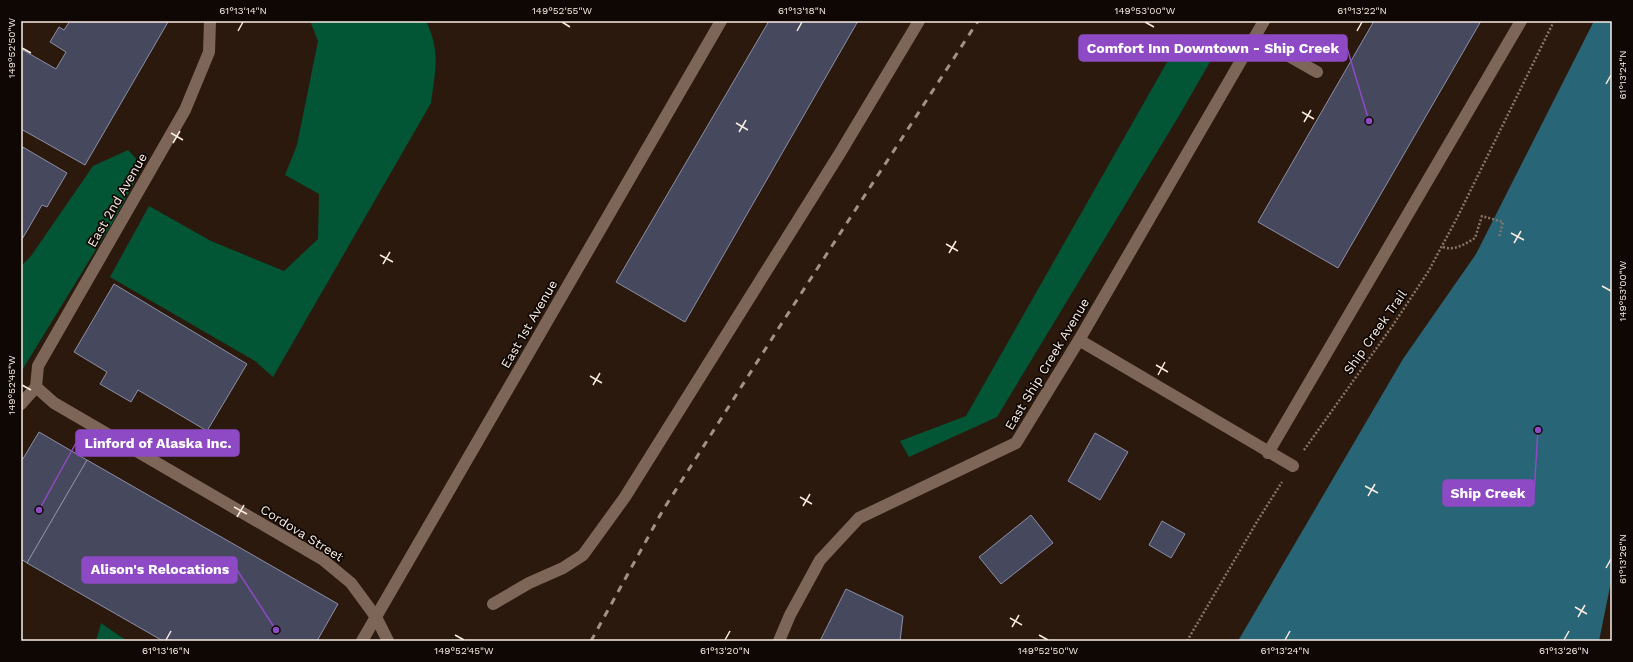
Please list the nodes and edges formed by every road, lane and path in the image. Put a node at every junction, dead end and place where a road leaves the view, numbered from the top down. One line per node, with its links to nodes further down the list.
1 (210, 21): 12 (street, East 2nd Avenue)
2 (721, 21): 17 (street, East 1st Avenue)
3 (918, 21): 16 (street)
4 (1264, 21): 7 (street, East Ship Creek Avenue)
5 (1521, 21): 14 (street)
6 (1554, 21): 10 (path, Ship Creek Trail)
7 (1255, 37): 8 (street); 11 (street, East Ship Creek Avenue)
8 (1317, 72)
9 (1499, 238): 10 (path)
10 (1443, 247): 15 (path, Ship Creek Trail)
11 (1079, 340): 14 (street); 20 (street, East Ship Creek Avenue)
12 (36, 387): 13 (street); 17 (street, Cordova Street)
13 (21, 404)
14 (1268, 453): 15 (street)
15 (1293, 466): 21 (path, Ship Creek Trail)
16 (493, 604)
17 (376, 617): 18 (street, East 1st Avenue); 19 (street, Cordova Street)
18 (362, 641)
19 (388, 641)
20 (779, 641)
21 (1188, 641)

